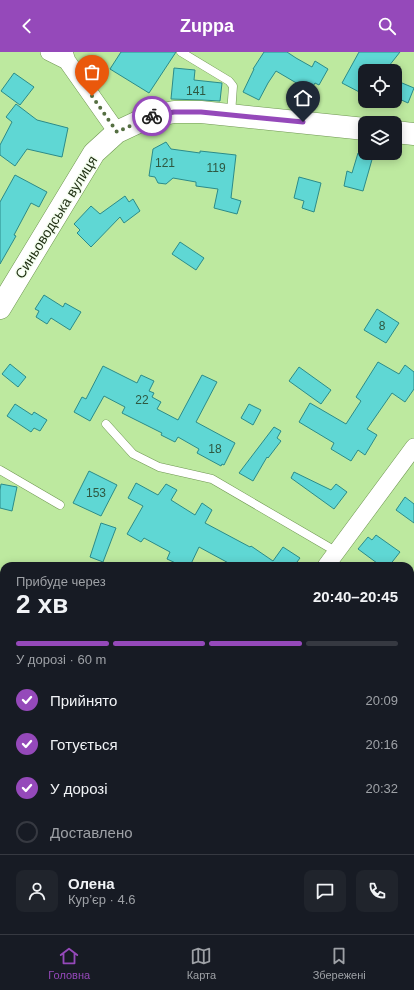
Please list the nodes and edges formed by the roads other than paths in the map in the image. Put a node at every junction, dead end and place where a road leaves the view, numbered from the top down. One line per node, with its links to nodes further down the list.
1 (49, 52): 3 (street)
2 (181, 52): 4 (lane)
3 (65, 57): 6 (street)
4 (231, 114): 5 (street, Синьоводська вулиця); 6 (street, Синьоводська вулиця)
5 (358, 128)
6 (117, 132): 9 (street, Синьоводська вулиця)
7 (402, 133): 8 (street)
8 (414, 134)
9 (0, 308)
10 (106, 424): 14 (lane)
11 (414, 447): 14 (street)
12 (0, 470): 13 (lane)
13 (60, 505)
14 (337, 552): 15 (street)
15 (329, 562)

